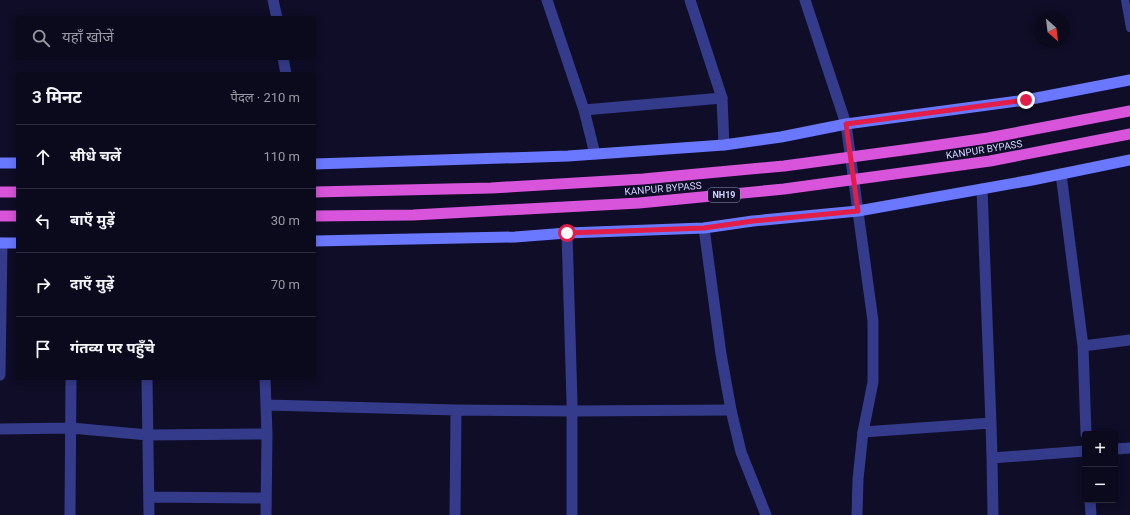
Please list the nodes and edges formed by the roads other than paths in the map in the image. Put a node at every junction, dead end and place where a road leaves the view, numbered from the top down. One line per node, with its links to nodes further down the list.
1 (273, 0): 6 (street)
2 (547, 0): 12 (street)
3 (690, 0): 11 (street)
4 (805, 0): 14 (street)
5 (1125, 0): 7 (lane)
6 (277, 16)
7 (1130, 28)
8 (283, 60): 9 (street)
9 (286, 72)
10 (1130, 80): 14 (main road)
11 (722, 98): 12 (street); 16 (street)
12 (584, 110): 17 (street)
13 (1130, 112): 26 (highway, KANPUR BYPASS, bridge)
14 (846, 124): 16 (main road); 27 (street)
15 (1130, 134): 30 (highway, KANPUR BYPASS / NH19, bridge)
16 (724, 145): 17 (main road)
17 (595, 154): 21 (main road)
18 (1130, 160): 22 (main road)
19 (0, 163): 20 (main road)
20 (16, 163)
21 (316, 164)
22 (1062, 174): 23 (main road); 37 (street)
23 (982, 189): 27 (main road); 46 (street)
24 (0, 192): 25 (highway)
25 (16, 192)
26 (316, 192)
27 (858, 211): 31 (main road); 50 (street)
28 (0, 216): 29 (highway)
29 (16, 216)
30 (316, 216)
31 (704, 228): 32 (main road); 44 (street)
32 (567, 233): 33 (main road); 45 (street)
33 (316, 241)
34 (1, 243): 35 (main road); 38 (street)
35 (16, 243)
36 (1130, 340): 37 (street)
37 (1083, 346): 49 (street)
38 (0, 375)
39 (71, 380): 47 (street)
40 (147, 380): 52 (street)
41 (265, 380): 42 (street)
42 (266, 405): 43 (street); 51 (street)
43 (456, 410): 45 (street); 63 (street)
44 (730, 410): 45 (street); 65 (street)
45 (572, 411): 64 (street)
46 (990, 423): 50 (street); 56 (street)
47 (71, 428): 48 (street); 52 (street); 60 (street)
48 (0, 429)
49 (1086, 431)
50 (863, 432): 66 (street)
51 (267, 434): 52 (street); 58 (street)
52 (148, 435): 57 (street)
53 (1130, 448): 54 (street)
54 (1118, 449)
55 (1082, 451): 56 (street)
56 (992, 458): 67 (street)
57 (149, 497): 58 (street); 61 (street)
58 (266, 498): 62 (street)
59 (1090, 503): 68 (street)
60 (70, 515)
61 (149, 515)
62 (266, 515)
63 (455, 515)
64 (572, 515)
65 (766, 515)
66 (857, 515)
67 (993, 515)
68 (1091, 515)

